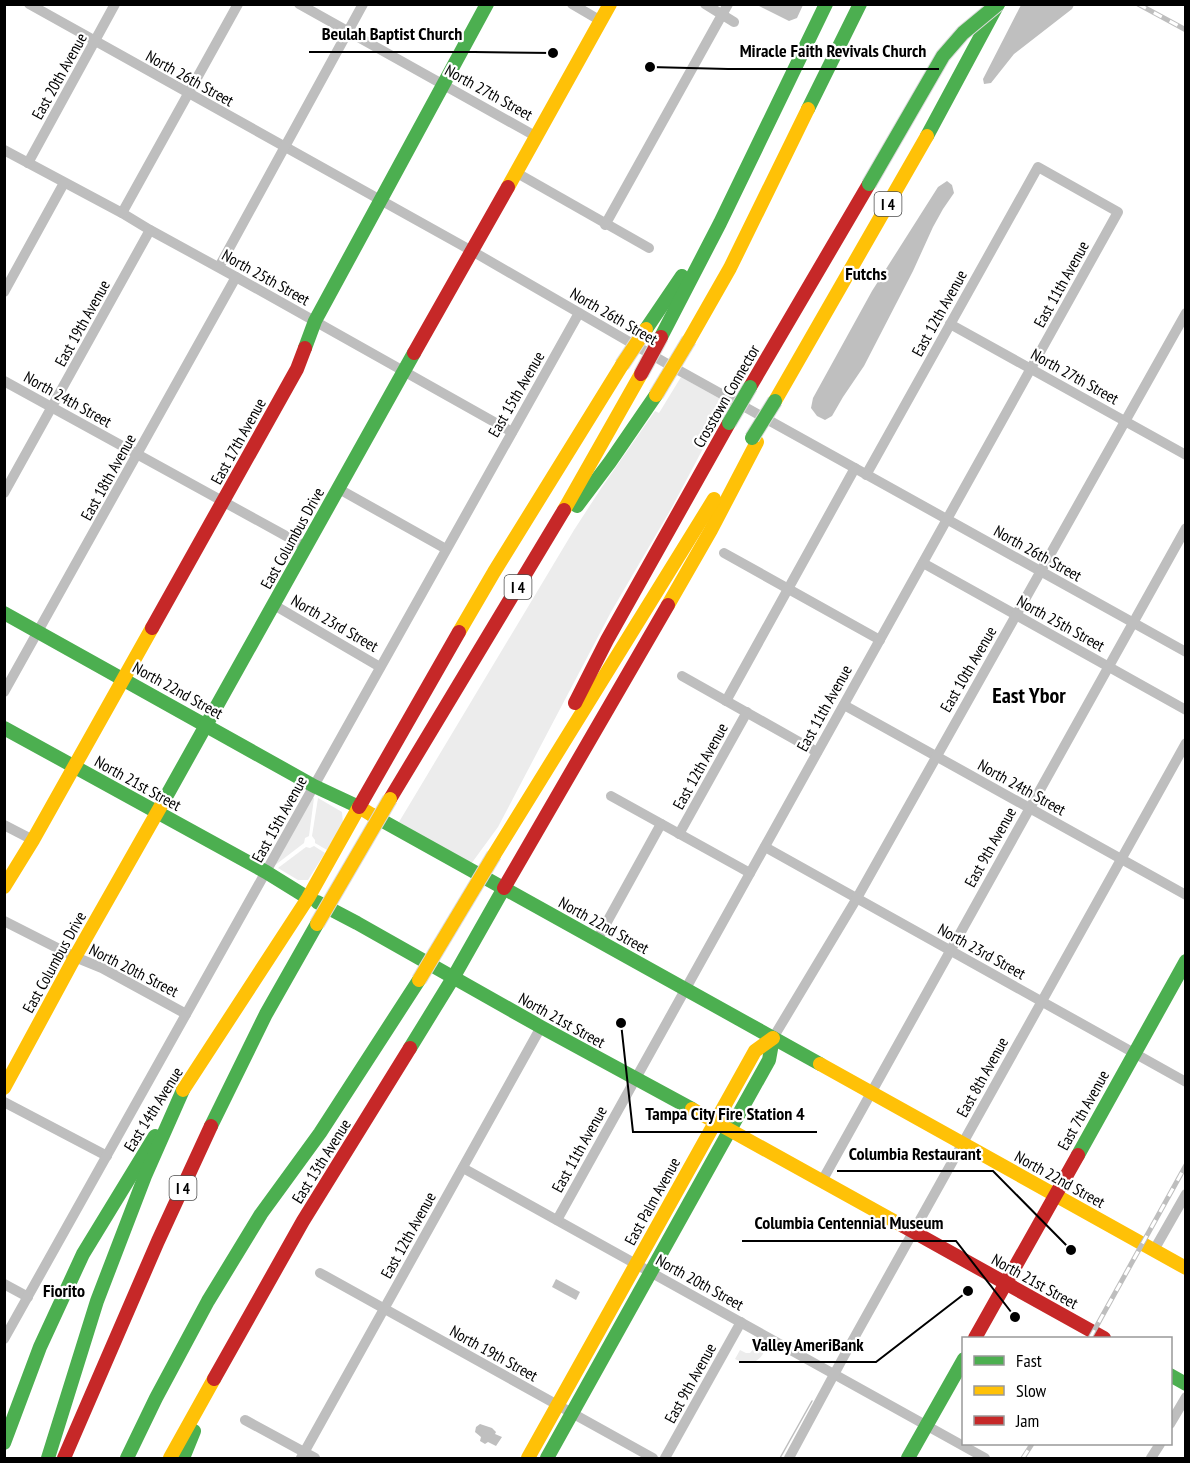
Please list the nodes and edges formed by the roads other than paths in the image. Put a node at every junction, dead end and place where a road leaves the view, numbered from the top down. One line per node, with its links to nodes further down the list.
1 (29, 4): 17 (street, North 26th Street)
2 (115, 4): 17 (street, East 20th Avenue)
3 (238, 4): 19 (street)
4 (299, 4): 16 (street, North 27th Street)
5 (363, 4): 16 (street)
6 (488, 4): 18 (main road, East 17th Avenue)
7 (572, 4): 14 (street)
8 (610, 4): 14 (main road, East Columbus Drive)
9 (705, 4): 13 (street)
10 (826, 4): 29 (main road, I 4)
11 (860, 4): 58 (main road, bridge)
12 (998, 4): 47 (main road, I 4, bridge); 93 (main road, Crosstown Connector, bridge)
13 (725, 9): 15 (street); 30 (street)
14 (602, 21): 20 (main road, East Columbus Drive)
15 (734, 22)
16 (348, 31): 18 (street, North 27th Street); 21 (street)
17 (95, 42): 19 (street, North 26th Street); 23 (street, East 20th Avenue)
18 (443, 84): 20 (street, North 27th Street); 27 (main road, East 17th Avenue)
19 (188, 94): 21 (street, North 26th Street); 28 (street)
20 (537, 137): 25 (main road, East Columbus Drive)
21 (284, 146): 27 (street, North 26th Street); 34 (street)
22 (4, 150): 23 (street, North 25th Street)
23 (28, 163): 26 (street, North 25th Street)
24 (1038, 166): 40 (street, East 12th Avenue); 41 (street, East 11th Avenue)
25 (517, 173): 30 (street); 33 (main road, East Columbus Drive)
26 (64, 183): 28 (street, North 25th Street); 36 (street)
27 (380, 200): 33 (street, North 26th Street); 39 (main road, East 17th Avenue)
28 (122, 213): 31 (street, North 25th Street)
29 (720, 223): 58 (main road, I 4, bridge); 88 (main road, East 14th Avenue, bridge)
30 (605, 225): 32 (street)
31 (150, 230): 34 (street, North 25th Street); 44 (street, East 19th Avenue)
32 (649, 248)
33 (472, 251): 37 (street, North 26th Street); 42 (main road, East Columbus Drive)
34 (219, 267): 35 (street, North 25th Street)
35 (236, 277): 39 (street, North 25th Street); 48 (street, East 18th Avenue)
36 (4, 292)
37 (579, 313): 46 (street, East 15th Avenue); 50 (street, North 26th Street)
38 (1185, 313): 45 (street, East 10th Avenue)
39 (315, 321): 42 (street, North 25th Street); 54 (main road, East 17th Avenue)
40 (950, 324): 41 (street, North 27th Street); 51 (street, East 12th Avenue)
41 (1031, 369): 45 (street, North 27th Street); 55 (street, East 11th Avenue)
42 (404, 372): 46 (street, North 25th Street); 52 (main road, East Columbus Drive)
43 (4, 381): 44 (street, North 24th Street)
44 (53, 407): 48 (street, North 24th Street); 53 (street, East 19th Avenue)
45 (1126, 422): 49 (street, North 27th Street); 62 (street, East 10th Avenue)
46 (512, 432): 59 (street, East 15th Avenue)
47 (755, 440): 93 (main road, I 4); 101 (main road, East 13th Avenue)
48 (138, 454): 54 (street, North 24th Street); 68 (street, East 18th Avenue)
49 (1185, 455)
50 (855, 468): 51 (street, North 26th Street); 63 (street, East 12th Avenue)
51 (866, 475): 55 (street, North 26th Street)
52 (339, 489): 57 (main road, East Columbus Drive); 59 (street)
53 (4, 493)
54 (223, 502): 57 (street, North 24th Street); 74 (main road, East 17th Avenue)
55 (947, 520): 61 (street, East 11th Avenue); 62 (street, North 26th Street)
56 (1185, 528): 67 (street, East 9th Avenue)
57 (306, 548): 64 (main road, East Columbus Drive)
58 (542, 548): 162 (main road, I 4, bridge)
59 (446, 549): 72 (street, East 15th Avenue)
60 (724, 553): 63 (street)
61 (923, 563): 66 (street, North 25th Street); 69 (street, East 11th Avenue)
62 (1041, 572): 66 (street, East 10th Avenue); 67 (street, North 26th Street)
63 (788, 589): 69 (street); 76 (street, East 12th Avenue)
64 (274, 605): 72 (street, North 23rd Street); 80 (main road, East Columbus Drive)
65 (4, 613): 68 (main road, North 22nd Street)
66 (1016, 615): 71 (street, North 25th Street); 84 (street, East 10th Avenue)
67 (1132, 623): 70 (street, North 26th Street); 71 (street, East 9th Avenue)
68 (38, 631): 74 (main road, North 22nd Street); 75 (street, East 18th Avenue)
69 (880, 640): 77 (street, East 11th Avenue)
70 (1185, 652)
71 (1108, 666): 78 (street, North 25th Street); 89 (street, East 9th Avenue)
72 (380, 667): 86 (street, East 15th Avenue)
73 (682, 676): 76 (street)
74 (123, 678): 80 (main road, North 22nd Street); 85 (main road, East 17th Avenue)
75 (4, 692)
76 (726, 701): 79 (street)
77 (844, 705): 83 (street, East 11th Avenue); 84 (street, North 24th Street)
78 (1185, 710)
79 (747, 712): 83 (street); 94 (street, East 12th Avenue)
80 (206, 724): 86 (main road, North 22nd Street); 90 (main road, East Columbus Drive)
81 (4, 728): 85 (main road, North 21st Street)
82 (1185, 743): 97 (street, East 8th Avenue)
83 (818, 752): 96 (street, East 11th Avenue)
84 (936, 756): 89 (street, North 24th Street); 104 (street, East 10th Avenue)
85 (74, 766): 90 (main road, North 21st Street); 95 (main road, East 17th Avenue)
86 (314, 786): 88 (main road, North 22nd Street); 98 (street, East 15th Avenue)
87 (611, 796): 91 (street)
88 (359, 807): 101 (main road, North 22nd Street); 103 (main road, East 14th Avenue)
89 (1029, 808): 97 (street, North 24th Street); 107 (street, East 9th Avenue)
90 (158, 812): 98 (main road, North 21st Street); 108 (main road, East Columbus Drive)
91 (661, 824): 94 (street); 106 (street, East 12th Avenue)
92 (4, 825): 95 (street)
93 (512, 825): 163 (main road, I 4, bridge)
94 (679, 834): 99 (street)
95 (33, 840): 100 (main road, East 17th Avenue)
96 (765, 847): 99 (street, East 11th Avenue); 104 (street, North 23rd Street)
97 (1120, 859): 102 (street, North 24th Street); 113 (street, East 8th Avenue)
98 (266, 872): 103 (main road, North 21st Street); 115 (street, East 15th Avenue)
99 (750, 873): 111 (street, East 11th Avenue)
100 (4, 887)
101 (504, 888): 106 (main road, North 22nd Street); 110 (main road, East 13th Avenue)
102 (1185, 895)
103 (308, 898): 110 (main road, North 21st Street); 122 (main road, East 14th Avenue)
104 (856, 898): 107 (street, North 23rd Street); 117 (street, East 10th Avenue)
105 (4, 921): 108 (street, North 20th Street)
106 (597, 940): 111 (main road, North 22nd Street)
107 (950, 950): 113 (street, North 23rd Street); 123 (street, East 9th Avenue)
108 (75, 957): 115 (street, North 20th Street); 120 (main road, East Columbus Drive)
109 (1185, 961): 118 (main road, East 7th Avenue)
110 (453, 978): 112 (main road, North 21st Street); 114 (main road, East 13th Avenue)
111 (685, 989): 117 (main road, North 22nd Street); 119 (street, East 11th Avenue)
112 (492, 999): 114 (main road); 116 (main road, North 21st Street)
113 (1041, 1001): 118 (street, North 23rd Street); 127 (street, East 8th Avenue)
114 (435, 1007): 151 (main road, East 13th Avenue)
115 (186, 1014): 128 (street, East 15th Avenue)
116 (541, 1027): 119 (main road, North 21st Street); 129 (street, East 12th Avenue)
117 (773, 1038): 123 (main road, North 22nd Street); 125 (main road, East Palm Avenue); 126 (main road, East Palm Avenue)
118 (1134, 1053): 121 (street, North 23rd Street); 132 (main road, East 7th Avenue)
119 (635, 1079): 125 (main road, North 21st Street); 133 (street, East 11th Avenue)
120 (6, 1080)
121 (1185, 1082)
122 (183, 1090): 159 (main road, East 14th Avenue); 161 (main road)
123 (871, 1092): 127 (main road, North 22nd Street); 130 (street, East 9th Avenue)
124 (4, 1102): 128 (street)
125 (716, 1122): 126 (main road, North 21st Street); 136 (main road, East Palm Avenue)
126 (730, 1130): 130 (main road, North 21st Street); 138 (main road, East Palm Avenue)
127 (962, 1143): 132 (main road, North 22nd Street); 134 (street, East 8th Avenue)
128 (107, 1156): 142 (street, East 15th Avenue)
129 (463, 1168): 133 (street, North 20th Street); 143 (street, East 12th Avenue)
130 (822, 1181): 134 (main road, North 21st Street)
131 (1185, 1194): 135 (street)
132 (1055, 1195): 135 (main road, North 22nd Street); 141 (main road, East 7th Avenue)
133 (557, 1220): 136 (street, North 20th Street)
134 (913, 1232): 141 (main road, North 21st Street); 149 (street, East 8th Avenue)
135 (1154, 1250): 137 (main road, North 22nd Street)
136 (636, 1264): 138 (street, North 20th Street); 154 (main road, East Palm Avenue)
137 (1185, 1268)
138 (651, 1272): 144 (street, North 20th Street); 155 (main road, East Palm Avenue)
139 (320, 1273): 143 (street, North 19th Street)
140 (4, 1284): 142 (street)
141 (1006, 1284): 145 (main road, East 7th Avenue); 146 (main road, North 21st Street)
142 (28, 1297): 147 (street, East 15th Avenue)
143 (384, 1309): 154 (street, North 19th Street); 160 (street, East 12th Avenue)
144 (741, 1322): 149 (street, North 20th Street); 170 (street, East 9th Avenue)
145 (976, 1337)
146 (1102, 1337)
147 (4, 1339)
148 (962, 1361): 158 (main road)
149 (834, 1374): 158 (street, North 20th Street); 171 (street, East 8th Avenue)
150 (1172, 1376): 152 (main road)
151 (214, 1379): 164 (main road); 165 (main road, East 13th Avenue)
152 (1185, 1384)
153 (1185, 1397): 157 (street)
154 (558, 1405): 155 (street, North 19th Street); 167 (main road, East Palm Avenue)
155 (572, 1413): 168 (main road, East Palm Avenue); 169 (street, North 19th Street)
156 (245, 1420): 160 (street)
157 (1172, 1420)
158 (926, 1426): 172 (main road); 173 (street, North 20th Street)
159 (4, 1443)
160 (303, 1456): 166 (street)
161 (48, 1458)
162 (64, 1458)
163 (127, 1458)
164 (170, 1458)
165 (183, 1458)
166 (315, 1458)
167 (528, 1458)
168 (547, 1458)
169 (653, 1458)
170 (665, 1458)
171 (789, 1458)
172 (908, 1458)
173 (985, 1458)

